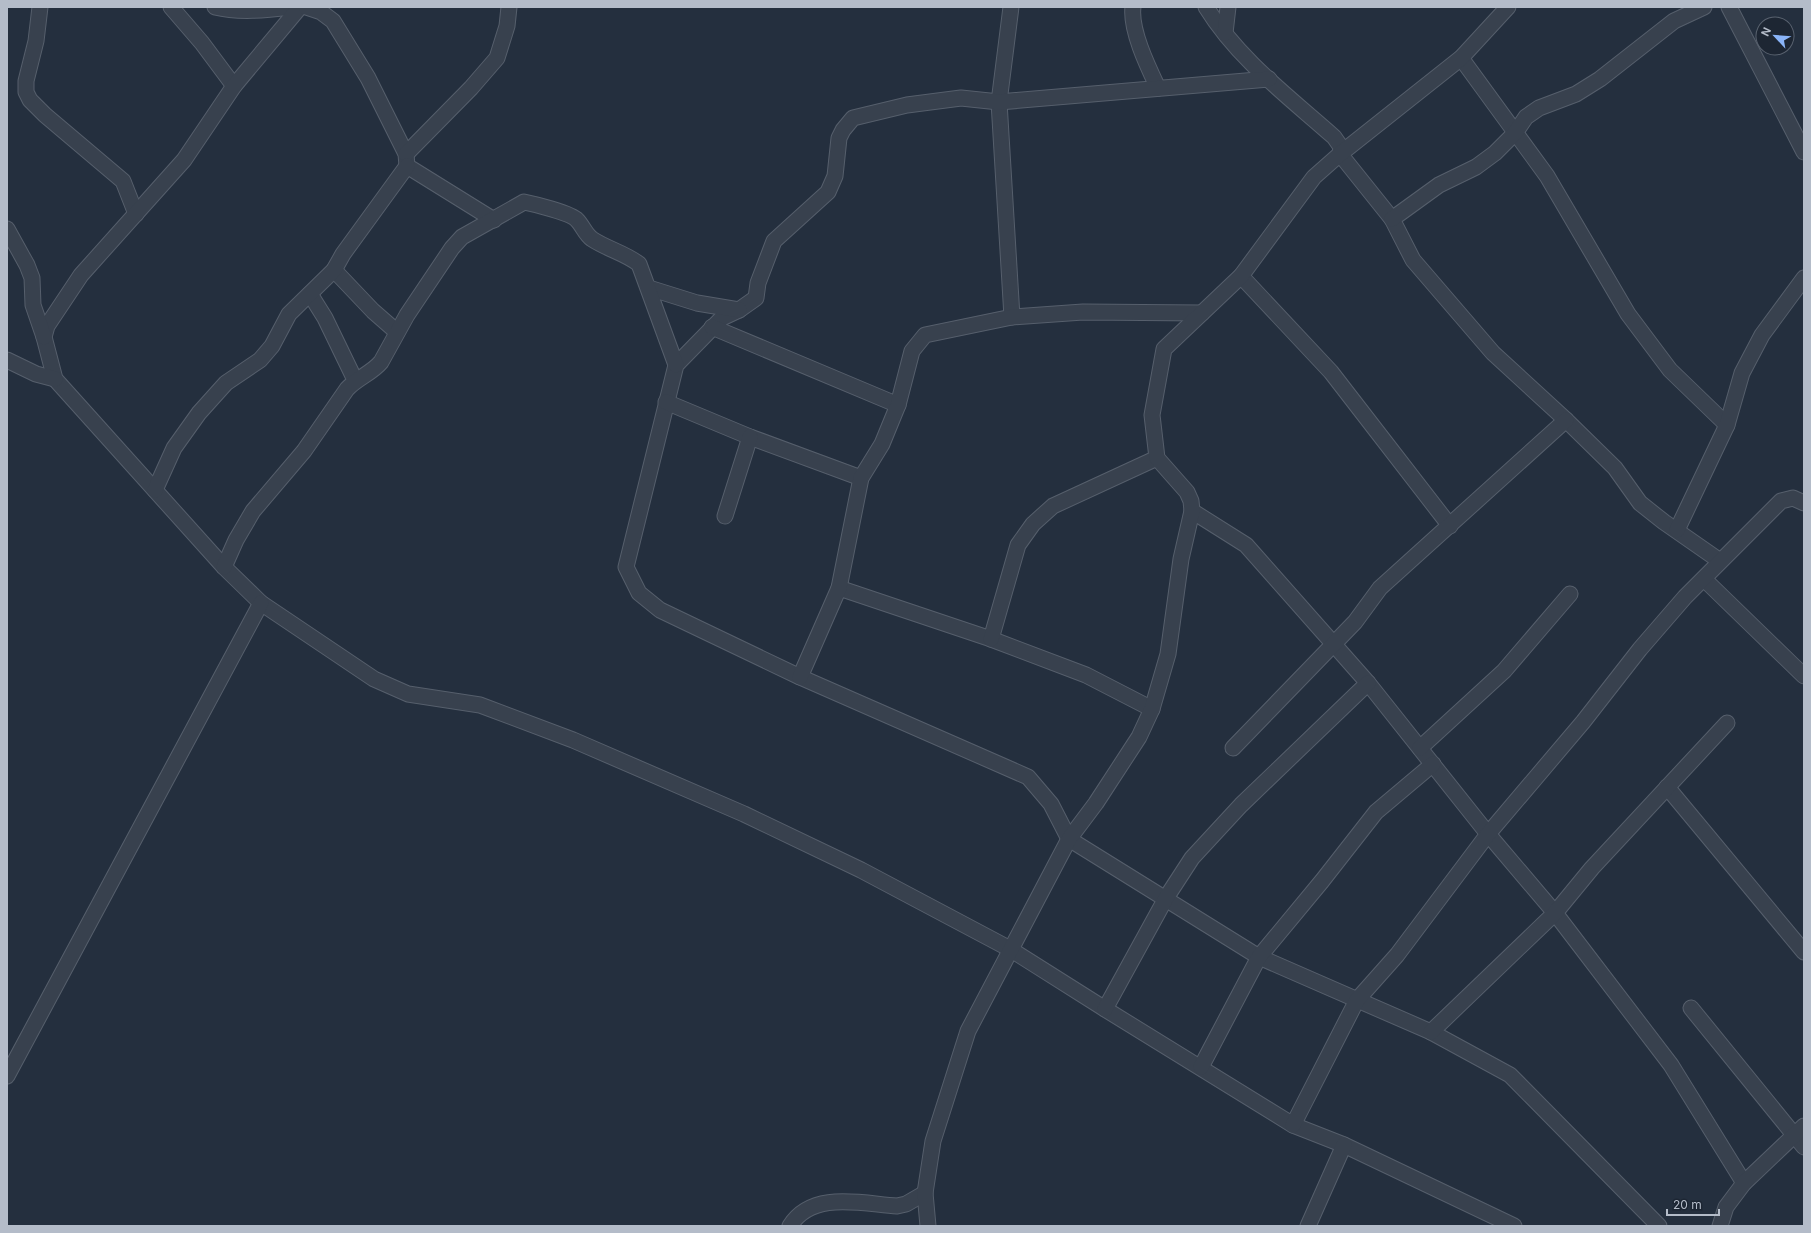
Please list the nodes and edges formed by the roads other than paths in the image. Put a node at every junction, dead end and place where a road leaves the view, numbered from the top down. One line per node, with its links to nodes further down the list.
1 (40, 7): 25 (street)
2 (171, 7): 18 (street)
3 (215, 7): 4 (street)
4 (291, 7)
5 (300, 7): 18 (street)
6 (306, 7): 24 (street)
7 (509, 7): 24 (street)
8 (1011, 7): 20 (street)
9 (1133, 7): 19 (street)
10 (1206, 7): 15 (street)
11 (1228, 7): 15 (street)
12 (1508, 7): 16 (street)
13 (1704, 7): 21 (street)
14 (1729, 7): 22 (street)
15 (1225, 33): 17 (street)
16 (1462, 58): 21 (street); 23 (street)
17 (1269, 79): 19 (street); 23 (street)
18 (234, 86): 25 (street)
19 (1158, 88): 20 (street)
20 (999, 102): 34 (street); 36 (street)
21 (1515, 133): 26 (street); 47 (street)
22 (1804, 152)
23 (1340, 154): 26 (street); 30 (street)
24 (406, 160): 27 (street); 29 (street)
25 (136, 214): 39 (street)
26 (1392, 219): 46 (street)
27 (494, 220): 32 (street); 38 (street)
28 (7, 229): 39 (street)
29 (334, 270): 33 (street); 38 (street)
30 (1241, 276): 35 (street); 55 (street)
31 (1804, 278): 47 (street)
32 (649, 288): 34 (street); 41 (street)
33 (310, 294): 43 (street); 51 (street)
34 (739, 310): 37 (street)
35 (1202, 314): 36 (street); 49 (street)
36 (1012, 317): 45 (street)
37 (712, 327): 41 (street); 45 (street)
38 (397, 332): 43 (street)
39 (44, 337): 42 (street)
40 (7, 360): 42 (street)
41 (676, 365): 44 (street)
42 (55, 379): 51 (street)
43 (355, 380): 58 (street)
44 (666, 402): 48 (street); 66 (street)
45 (898, 404): 50 (street)
46 (1566, 420): 55 (street); 56 (street)
47 (1727, 424): 56 (street)
48 (750, 437): 50 (street); 54 (street)
49 (1157, 458): 53 (street); 63 (street)
50 (862, 478): 60 (street)
51 (155, 490): 58 (street)
52 (1804, 503): 57 (street)
53 (1192, 510): 64 (street); 68 (street)
54 (725, 516)
55 (1450, 526): 64 (street)
56 (1677, 530): 57 (street)
57 (1720, 561): 59 (street)
58 (224, 567): 62 (street)
59 (1704, 579): 65 (street); 74 (street)
60 (839, 588): 63 (street); 66 (street)
61 (1570, 594): 71 (street)
62 (261, 603): 78 (street); 86 (street)
63 (991, 639): 68 (street)
64 (1334, 643): 67 (street); 70 (street)
65 (1804, 676)
66 (800, 677): 75 (street)
67 (1368, 683): 71 (street); 76 (street)
68 (1152, 709): 75 (street)
69 (1727, 723): 73 (street)
70 (1233, 748)
71 (1420, 748): 72 (street)
72 (1433, 764): 74 (street); 80 (street)
73 (1667, 787): 77 (street); 79 (street)
74 (1488, 834): 77 (street); 81 (street)
75 (1068, 839): 76 (street); 78 (street)
76 (1166, 898): 80 (street); 83 (street)
77 (1555, 914): 84 (street); 90 (street)
78 (1010, 949): 83 (street); 91 (street)
79 (1804, 952)
80 (1259, 957): 81 (street); 85 (street)
81 (1357, 1000): 84 (street); 87 (street)
82 (1691, 1008): 88 (street)
83 (1105, 1009): 85 (street)
84 (1431, 1032): 96 (street)
85 (1201, 1067): 87 (street)
86 (7, 1076)
87 (1293, 1125): 89 (street)
88 (1801, 1136): 90 (street)
89 (1344, 1145): 94 (street); 95 (street)
90 (1744, 1183): 97 (street)
91 (925, 1193): 92 (street); 93 (street)
92 (790, 1226)
93 (928, 1226)
94 (1308, 1226)
95 (1514, 1226)
96 (1658, 1226)
97 (1720, 1226)

